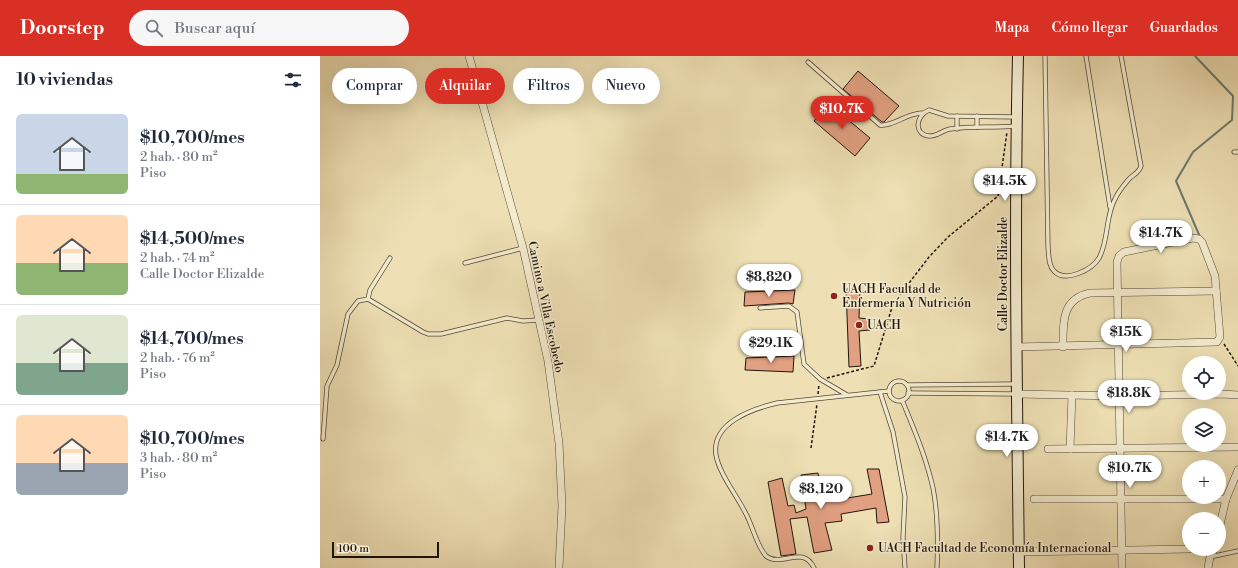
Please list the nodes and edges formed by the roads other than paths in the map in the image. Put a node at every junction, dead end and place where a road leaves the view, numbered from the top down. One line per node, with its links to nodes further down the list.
1 (469, 56): 14 (street, Camino a Villa Escobedo)
2 (1018, 56): 10 (street, Calle Doctor Elizalde)
3 (1044, 56): 13 (lane)
4 (1086, 56): 13 (lane)
5 (1121, 56): 13 (lane)
6 (808, 62): 7 (lane)
7 (922, 113): 8 (lane); 12 (lane)
8 (957, 116): 9 (lane); 12 (lane)
9 (977, 116): 10 (lane); 11 (lane)
10 (1014, 123): 11 (lane); 24 (street, Calle Doctor Elizalde)
11 (977, 127): 12 (lane)
12 (957, 129)
13 (1110, 209)
14 (523, 248): 16 (lane); 21 (street, Camino a Villa Escobedo)
15 (390, 258): 19 (lane)
16 (465, 263)
17 (1216, 291): 18 (street); 18 (street); 22 (street)
18 (1118, 292): 22 (street); 23 (street)
19 (368, 299): 21 (lane); 35 (lane)
20 (760, 308): 30 (lane)
21 (540, 320): 50 (street, Camino a Villa Escobedo)
22 (1118, 344): 23 (street); 33 (street)
23 (1063, 347): 24 (street)
24 (1016, 348): 26 (street, Calle Doctor Elizalde)
25 (907, 385): 26 (lane); 27 (lane); 29 (lane)
26 (1016, 389): 29 (lane); 31 (street); 48 (street, Calle Doctor Elizalde)
27 (889, 391): 28 (lane); 34 (lane)
28 (880, 392): 30 (lane); 52 (lane)
29 (908, 393): 34 (lane)
30 (848, 395): 51 (lane)
31 (1072, 395): 33 (street); 38 (street)
32 (1238, 395): 33 (street)
33 (1119, 396): 39 (street)
34 (902, 400): 53 (lane)
35 (322, 439)
36 (1238, 447): 39 (street)
37 (1048, 449): 38 (street)
38 (1070, 449): 39 (street)
39 (1120, 449): 41 (street)
40 (1238, 470): 44 (street)
41 (1121, 498): 42 (street); 43 (street); 46 (street)
42 (1034, 499)
43 (1182, 499)
44 (1226, 499)
45 (1182, 549): 46 (street)
46 (1122, 550): 48 (street); 55 (street)
47 (1238, 551): 49 (lane)
48 (1019, 552): 54 (street, Calle Doctor Elizalde)
49 (1210, 557): 56 (street)
50 (559, 568)
51 (814, 568)
52 (905, 568)
53 (937, 568)
54 (1019, 568)
55 (1122, 568)
56 (1208, 568)

